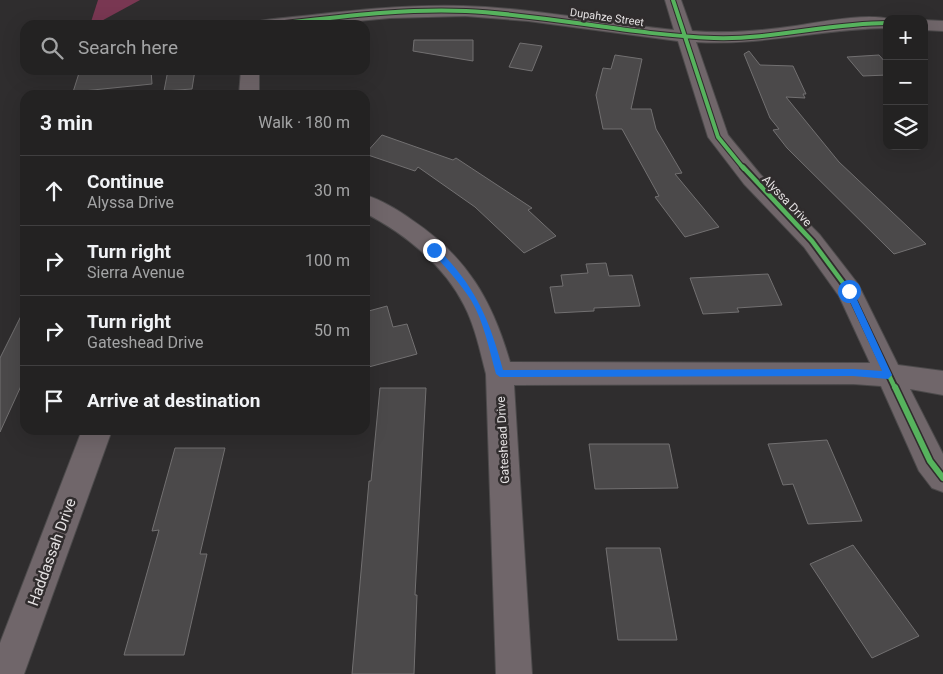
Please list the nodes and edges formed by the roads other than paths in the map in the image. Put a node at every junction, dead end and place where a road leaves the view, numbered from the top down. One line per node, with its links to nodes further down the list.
1 (673, 0): 7 (street, Alyssa Drive)
2 (411, 6): 3 (street, Dupahze Street); 7 (street, Dupahze Street)
3 (304, 20)
4 (883, 23): 7 (street, Dupahze Street)
5 (928, 25): 6 (street)
6 (943, 26)
7 (684, 36): 12 (street, Alyssa Drive)
8 (250, 75): 9 (street)
9 (249, 90)
10 (370, 205): 11 (street, Gateshead Drive)
11 (500, 374): 12 (street); 17 (street, Gateshead Drive)
12 (888, 375): 13 (street); 15 (street, Alyssa Drive)
13 (943, 383)
14 (95, 435): 16 (street, Haddassah Drive)
15 (943, 478)
16 (6, 674)
17 (514, 674)

